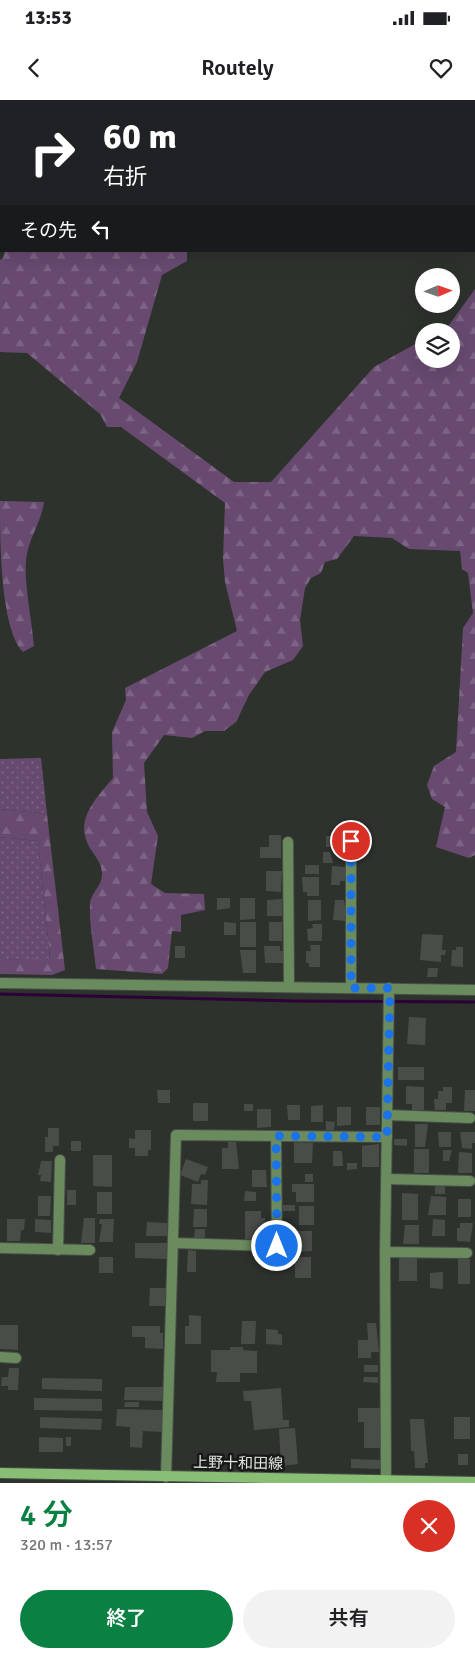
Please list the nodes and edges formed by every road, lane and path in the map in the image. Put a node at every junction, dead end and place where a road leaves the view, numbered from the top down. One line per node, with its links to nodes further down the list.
1 (351, 841): 5 (street)
2 (288, 842): 4 (street)
3 (0, 983): 4 (street)
4 (289, 986): 5 (street)
5 (351, 988): 7 (street)
6 (475, 990): 7 (street)
7 (389, 997): 8 (street)
8 (387, 1115): 9 (street); 11 (street)
9 (470, 1118)
10 (276, 1136): 11 (street); 15 (street); 15 (street)
11 (387, 1137): 13 (street)
12 (60, 1160): 17 (street)
13 (386, 1179): 14 (street); 19 (street)
14 (470, 1180)
15 (173, 1243): 24 (street)
16 (0, 1248): 17 (street)
17 (58, 1250): 18 (street)
18 (90, 1250)
19 (385, 1252): 20 (street); 26 (street)
20 (467, 1253)
21 (0, 1357): 22 (street)
22 (16, 1358)
23 (0, 1473): 25 (main road, 上野十和田線)
24 (166, 1476): 25 (main road, 上野十和田線); 26 (main road, 上野十和田線)
25 (98, 1479)
26 (393, 1482): 27 (main road, 上野十和田線)
27 (475, 1482)

